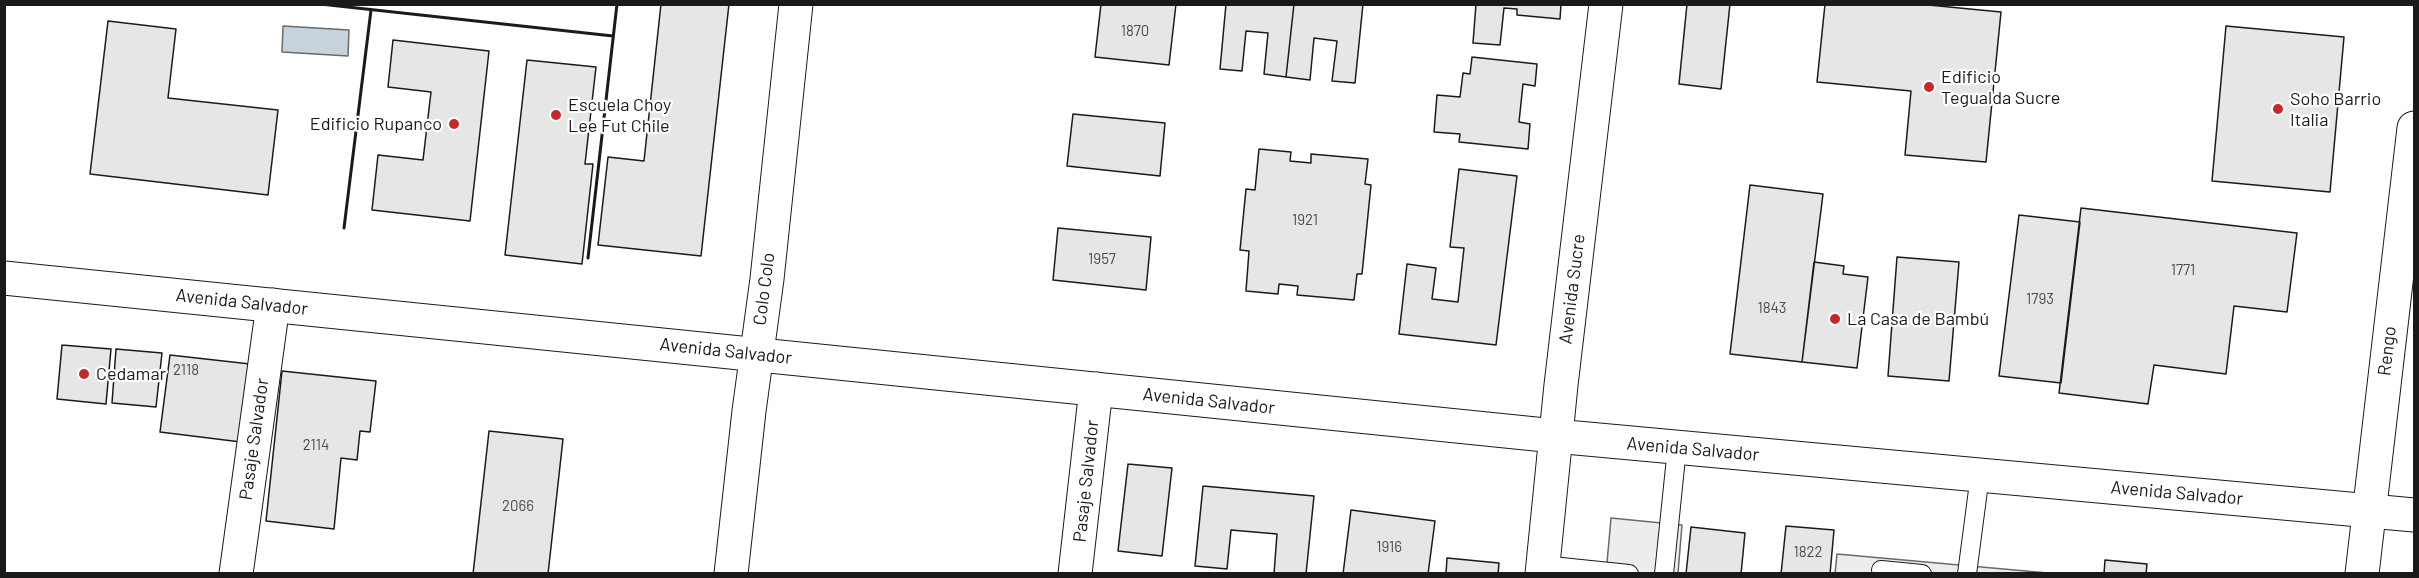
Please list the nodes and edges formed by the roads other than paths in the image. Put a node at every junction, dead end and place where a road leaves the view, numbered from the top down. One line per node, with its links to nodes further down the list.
1 (796, 4): 6 (main road, Colo Colo)
2 (1606, 4): 8 (main road, Avenida Sucre)
3 (2415, 129): 11 (main road, Rengo)
4 (4, 278): 5 (main road, Avenida Salvador)
5 (273, 305): 6 (main road, Avenida Salvador); 15 (main road, Pasaje Salvador)
6 (756, 354): 7 (main road, Avenida Salvador); 16 (main road, Colo Colo)
7 (1096, 389): 8 (main road, Avenida Salvador); 17 (main road, Pasaje Salvador)
8 (1555, 436): 9 (main road, Avenida Salvador); 13 (main road, Avenida Sucre)
9 (1677, 448): 10 (main road, Avenida Salvador); 19 (lane)
10 (1980, 475): 11 (main road, Avenida Salvador); 21 (lane)
11 (2369, 510): 12 (main road, Avenida Salvador); 22 (main road, Rengo)
12 (2415, 516)
13 (1542, 569): 18 (lane)
14 (1881, 570): 20 (lane)
15 (236, 573)
16 (730, 573)
17 (1075, 573)
18 (1629, 573)
19 (1664, 573)
20 (1922, 573)
21 (1967, 573)
22 (2362, 573)

